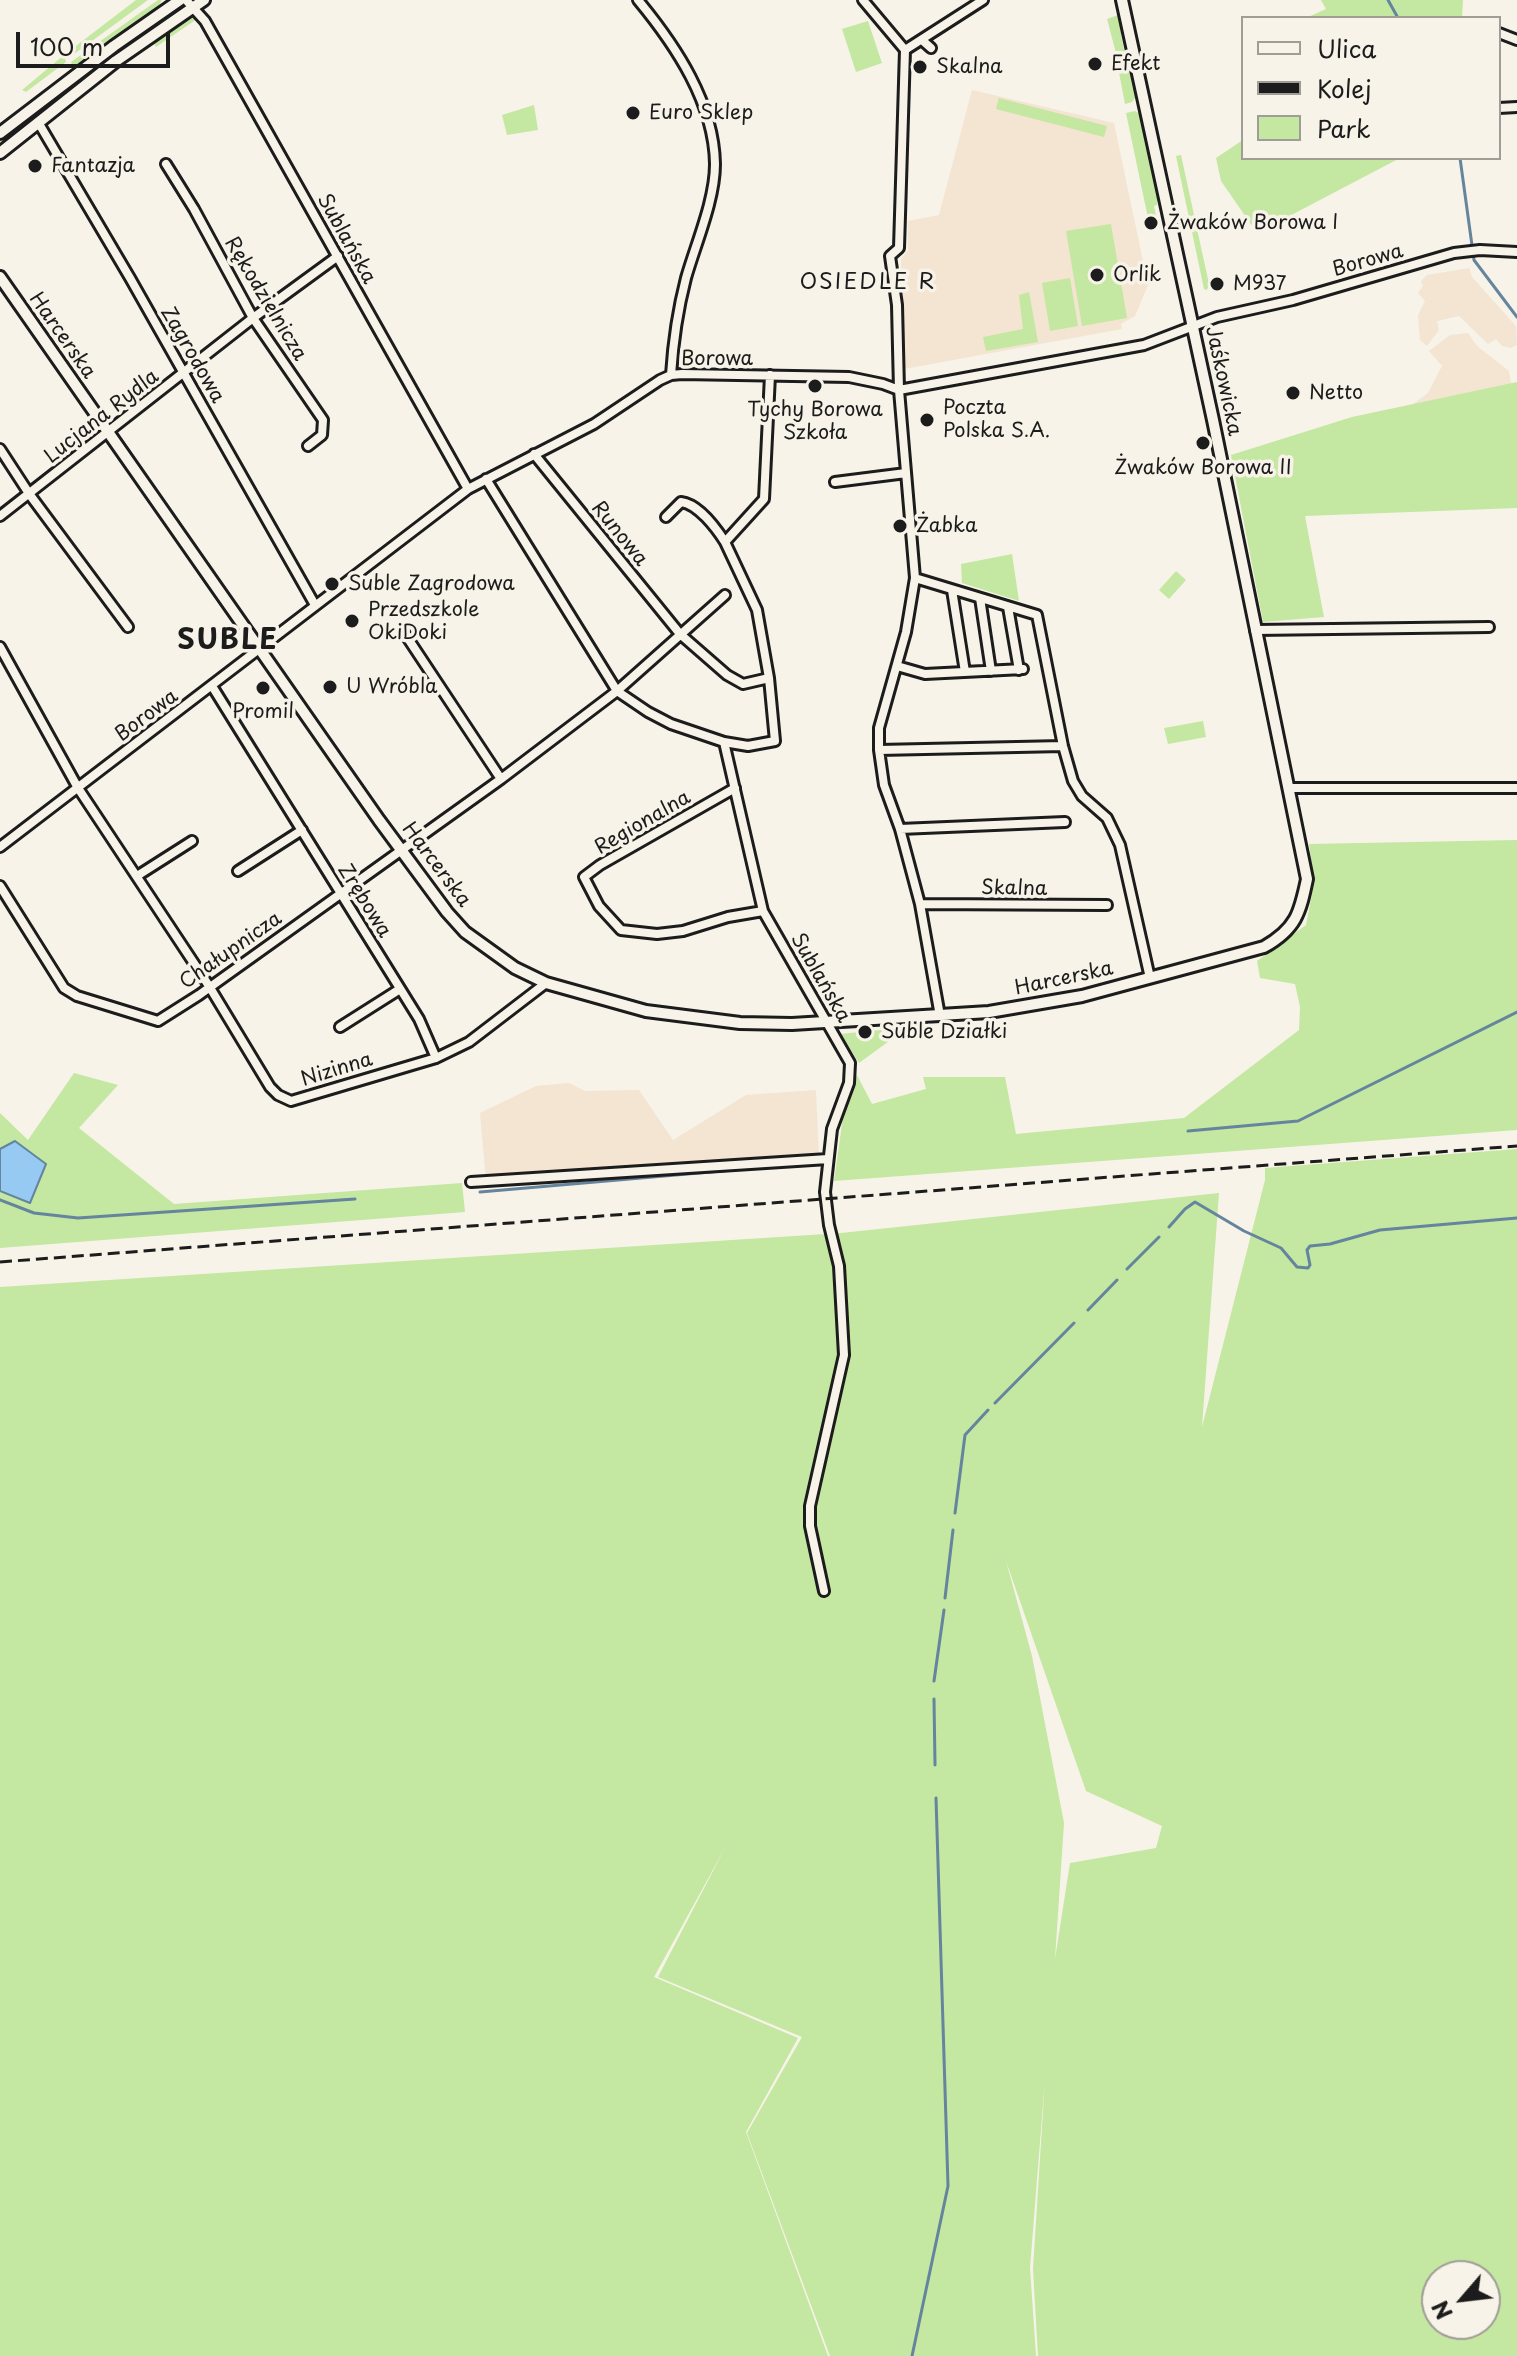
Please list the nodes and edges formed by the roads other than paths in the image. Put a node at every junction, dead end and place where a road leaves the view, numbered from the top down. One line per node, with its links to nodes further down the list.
1 (180, 0): 12 (street)
2 (204, 0): 7 (street)
3 (638, 0): 21 (street)
4 (863, 0): 10 (street)
5 (983, 0): 8 (street)
6 (1122, 0): 19 (street, Jaśkowicka)
7 (190, 4): 11 (street); 16 (street, Sublańska)
8 (922, 40): 9 (street); 10 (street)
9 (931, 48)
10 (905, 50): 23 (street)
11 (38, 122): 13 (street); 20 (street, Zagrodowa)
12 (0, 133)
13 (0, 153)
14 (166, 164): 18 (street, Rękodzielnicza)
15 (1517, 252): 19 (street, Borowa)
16 (338, 256): 18 (street, Lucjana Rydla); 31 (street, Sublańska)
17 (0, 277): 24 (street, Harcerska)
18 (253, 318): 20 (street, Lucjana Rydla); 25 (street, Rękodzielnicza)
19 (1192, 325): 23 (street, Borowa); 44 (street, Jaśkowicka)
20 (184, 372): 24 (street, Lucjana Rydla); 40 (street, Zagrodowa)
21 (671, 375): 22 (street, Borowa); 27 (street, Borowa)
22 (770, 375): 23 (street, Borowa); 35 (street)
23 (899, 390): 28 (street)
24 (108, 433): 32 (street, Lucjana Rydla); 48 (street, Harcerska)
25 (308, 446)
26 (0, 449): 32 (street)
27 (534, 454): 29 (street, Borowa); 46 (street, Runowa)
28 (906, 473): 30 (street); 36 (street)
29 (486, 479): 31 (street, Borowa); 54 (street)
30 (835, 482)
31 (468, 489): 40 (street, Borowa)
32 (30, 495): 33 (street, Lucjana Rydla); 42 (street)
33 (0, 516)
34 (666, 517): 35 (street)
35 (725, 542): 52 (street)
36 (915, 578): 37 (street); 49 (street)
37 (952, 590): 39 (street); 51 (street)
38 (725, 595): 46 (street)
39 (980, 598): 41 (street); 50 (street)
40 (315, 605): 48 (street, Borowa)
41 (1008, 607): 50 (street); 56 (street)
42 (128, 627)
43 (1489, 627): 44 (street)
44 (1255, 630): 61 (street, Jaśkowicka)
45 (403, 631): 58 (street)
46 (680, 634): 52 (street, Runowa); 54 (street)
47 (0, 647): 59 (street, Nizinna)
48 (260, 648): 53 (street, Borowa); 68 (street, Harcerska)
49 (896, 670): 51 (street); 57 (street)
50 (991, 671): 51 (street)
51 (965, 672)
52 (769, 678): 55 (street)
53 (212, 686): 59 (street, Borowa); 65 (street, Zrębowa)
54 (617, 691): 55 (street); 58 (street, Chałupnicza)
55 (724, 742): 60 (street, Sublańska)
56 (1063, 746): 57 (street); 76 (street)
57 (879, 750): 64 (street)
58 (501, 779): 68 (street, Chałupnicza)
59 (78, 788): 67 (street, Borowa); 70 (street, Nizinna)
60 (735, 788): 75 (street, Sublańska); 75 (street, Regionalna)
61 (1290, 788): 62 (street); 76 (street, Jaśkowicka)
62 (1517, 788)
63 (1065, 822): 64 (street)
64 (900, 829): 73 (street)
65 (302, 830): 69 (street); 72 (street, Zrębowa)
66 (192, 841): 70 (street)
67 (0, 847)
68 (402, 850): 72 (street, Chałupnicza); 77 (street, Harcerska)
69 (238, 871)
70 (137, 876): 78 (street, Nizinna)
71 (0, 886): 78 (street, Chałupnicza)
72 (340, 893): 78 (street, Chałupnicza); 79 (street, Zrębowa)
73 (920, 904): 74 (street, Skalna); 80 (street)
74 (1107, 905)
75 (763, 911): 81 (street, Sublańska)
76 (1150, 978): 80 (street, Harcerska)
77 (546, 983): 81 (street, Harcerska); 83 (street, Nizinna)
78 (209, 986): 83 (street, Nizinna)
79 (400, 989): 82 (street); 83 (street, Zrębowa)
80 (940, 1016): 81 (street, Harcerska)
81 (826, 1021): 84 (street, Sublańska)
82 (340, 1027)
83 (436, 1058)
84 (828, 1159): 85 (street); 86 (street, Sublańska)
85 (471, 1182)
86 (824, 1591)

